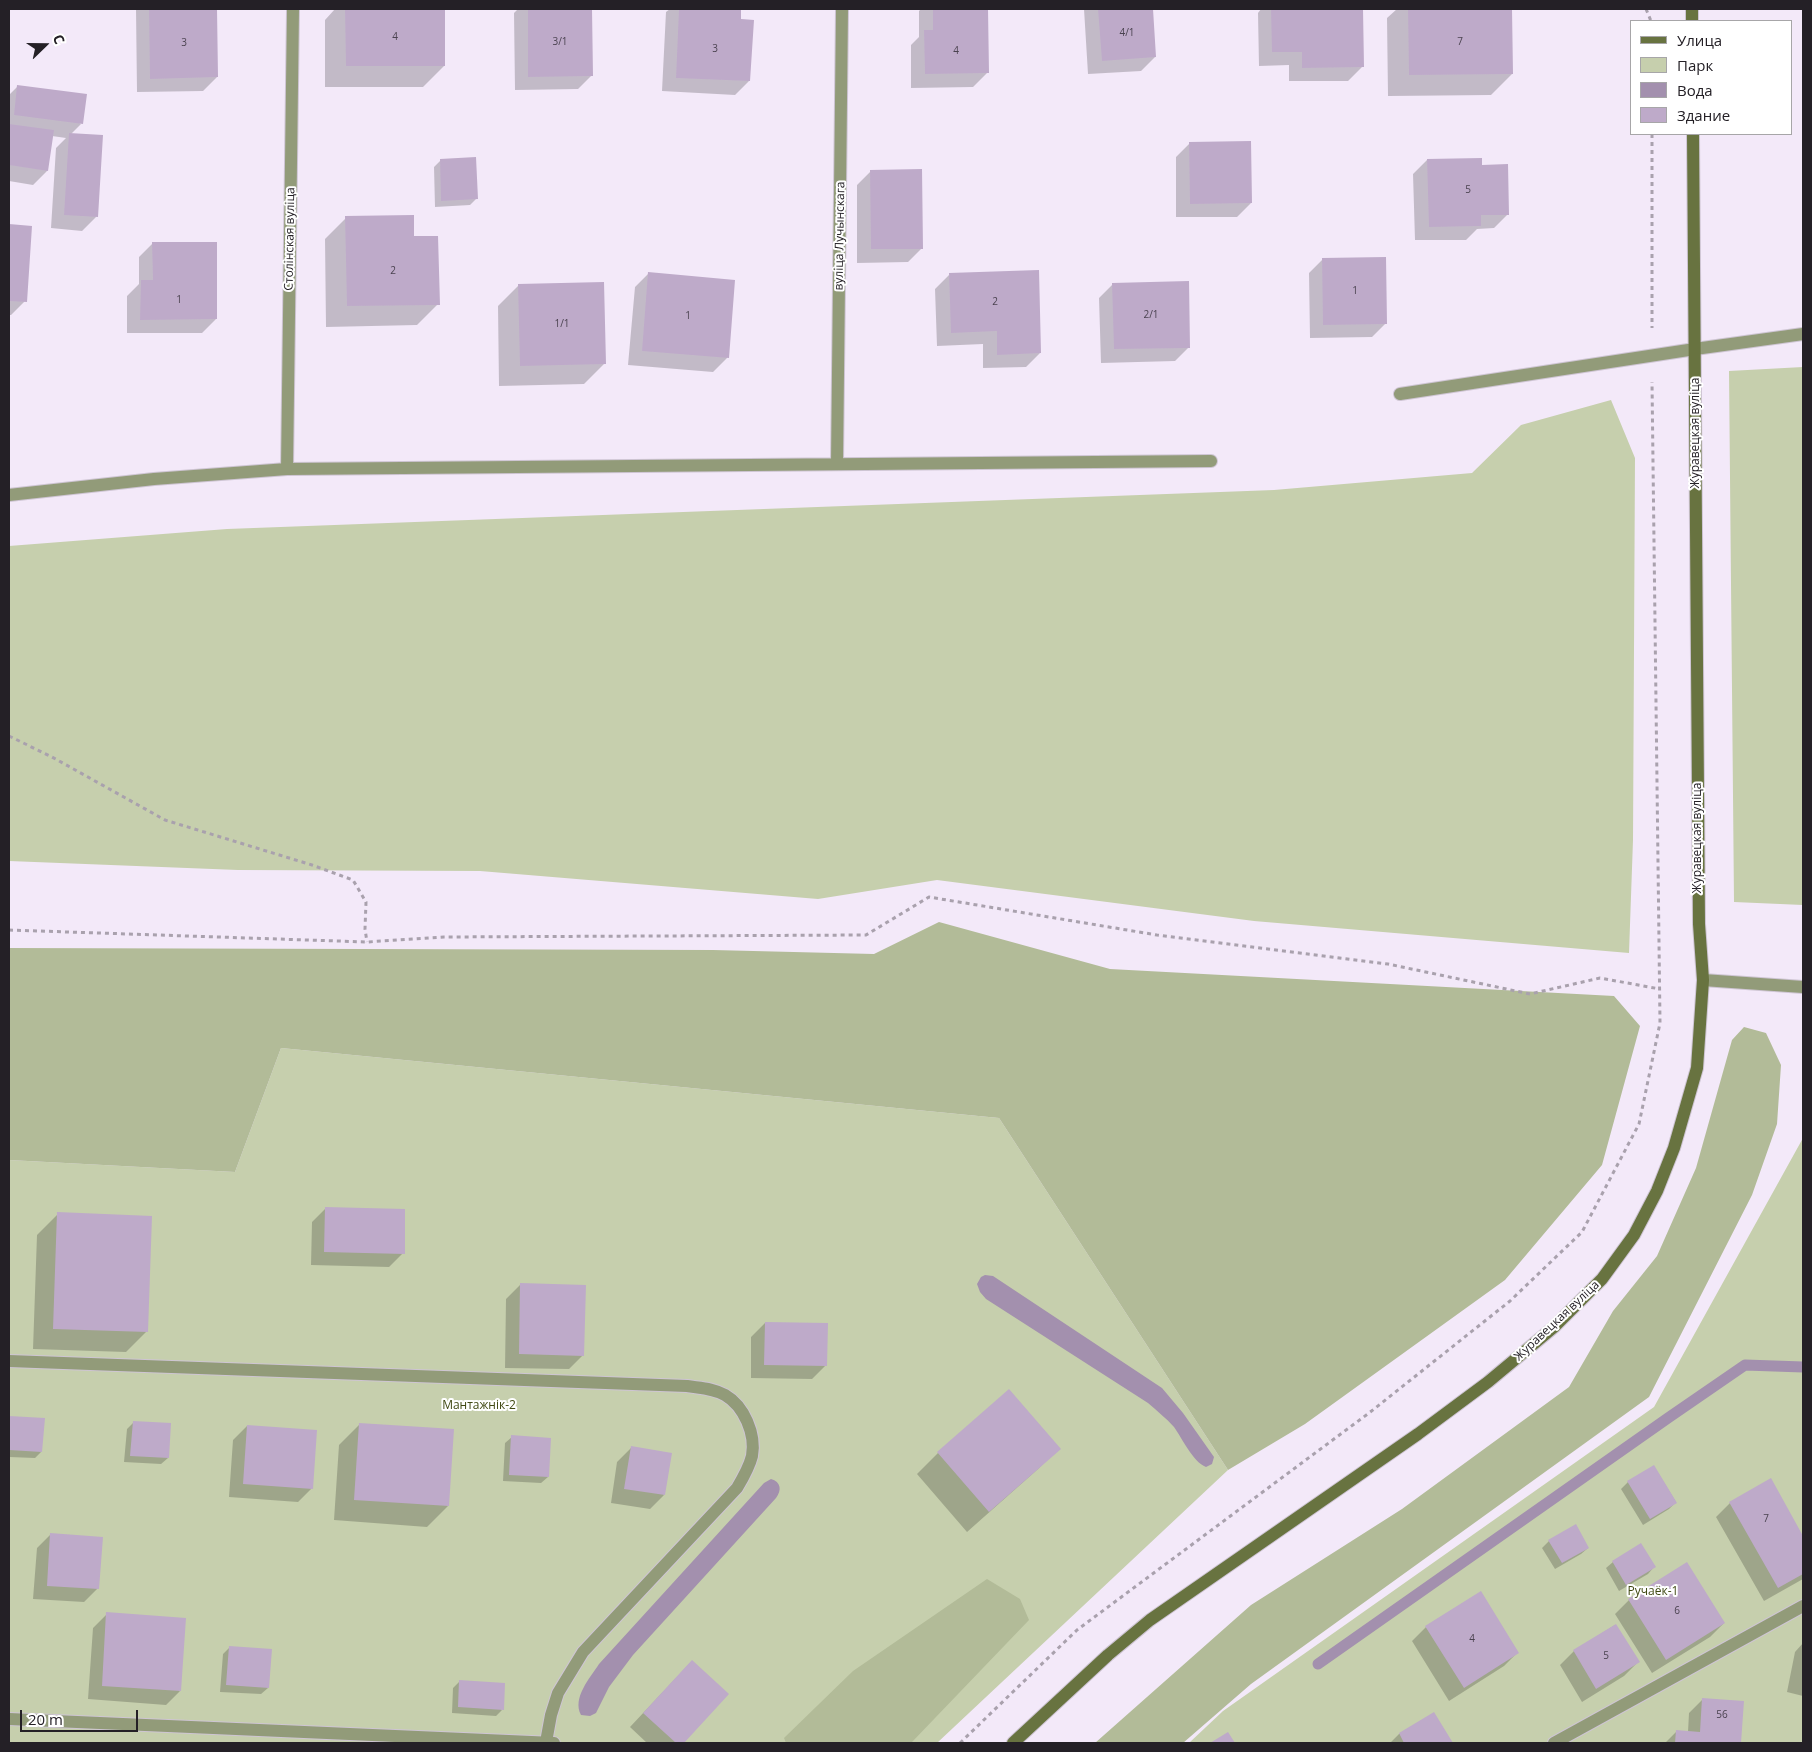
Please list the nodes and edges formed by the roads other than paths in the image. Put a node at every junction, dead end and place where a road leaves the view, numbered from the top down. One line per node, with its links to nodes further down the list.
1 (293, 9): 9 (street, Столінская вуліца)
2 (842, 9): 8 (street, вуліца Лучынскага)
3 (1693, 135): 5 (street, Журавецкая вуліца)
4 (1803, 334): 5 (street)
5 (1695, 349): 6 (street); 11 (street, Журавецкая вуліца)
6 (1400, 394)
7 (1211, 461): 8 (street)
8 (837, 464): 9 (street)
9 (287, 469): 10 (street)
10 (9, 495)
11 (1703, 980): 12 (street); 17 (street, Журавецкая вуліца)
12 (1803, 987)
13 (9, 1362): 16 (street)
14 (1803, 1606): 18 (street)
15 (9, 1719): 16 (street)
16 (550, 1743)
17 (1013, 1743)
18 (1554, 1743)

